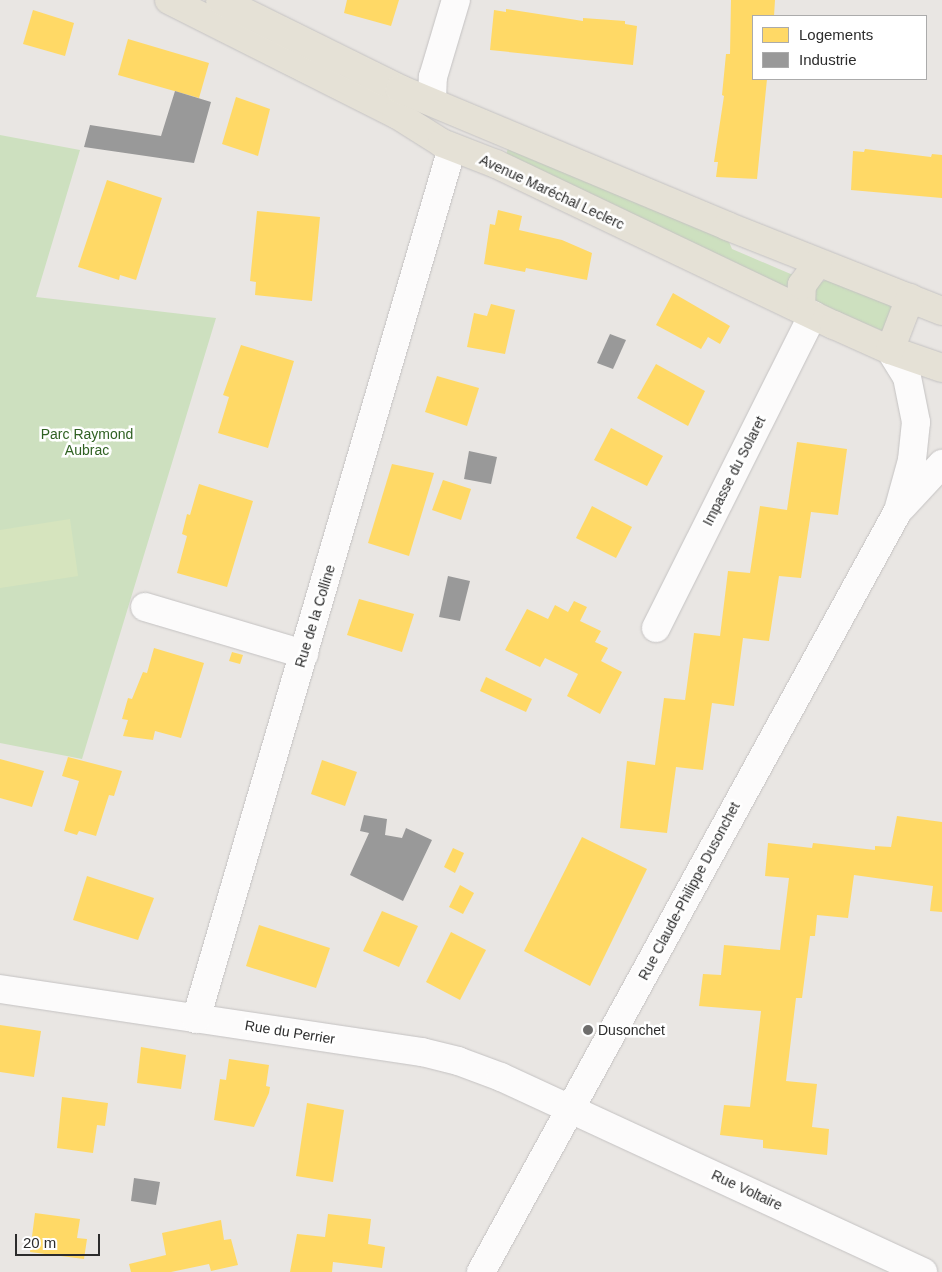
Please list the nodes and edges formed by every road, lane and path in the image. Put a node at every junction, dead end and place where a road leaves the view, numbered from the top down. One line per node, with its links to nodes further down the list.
1 (169, 0): 5 (main road, Avenue Maréchal Leclerc)
2 (220, 0): 4 (main road)
3 (456, 0): 4 (street)
4 (432, 101): 6 (main road)
5 (452, 148): 9 (main road, Avenue Maréchal Leclerc); 17 (street, Rue de la Colline)
6 (818, 262): 7 (main road); 9 (main road)
7 (910, 298): 8 (main road); 10 (main road)
8 (942, 311)
9 (806, 312): 10 (main road, Avenue Maréchal Leclerc); 16 (street, Impasse du Solaret)
10 (890, 350): 11 (main road, Avenue Maréchal Leclerc); 12 (street, Rue Claude-Philippe Dusonchet)
11 (939, 362): 12 (street, Rue Claude-Philippe Dusonchet)
12 (916, 422): 14 (street, Rue Claude-Philippe Dusonchet)
13 (942, 464): 14 (street, Rue Claude-Philippe Dusonchet)
14 (898, 511): 20 (street, Rue Claude-Philippe Dusonchet)
15 (145, 607): 17 (street)
16 (656, 628)
17 (304, 654): 19 (street, Rue de la Colline)
18 (0, 989): 19 (street, Rue du Perrier)
19 (196, 1018): 20 (street, Rue du Perrier)
20 (570, 1109): 21 (street, Rue Claude-Philippe Dusonchet); 22 (street, Rue Voltaire)
21 (481, 1272)
22 (923, 1272)

